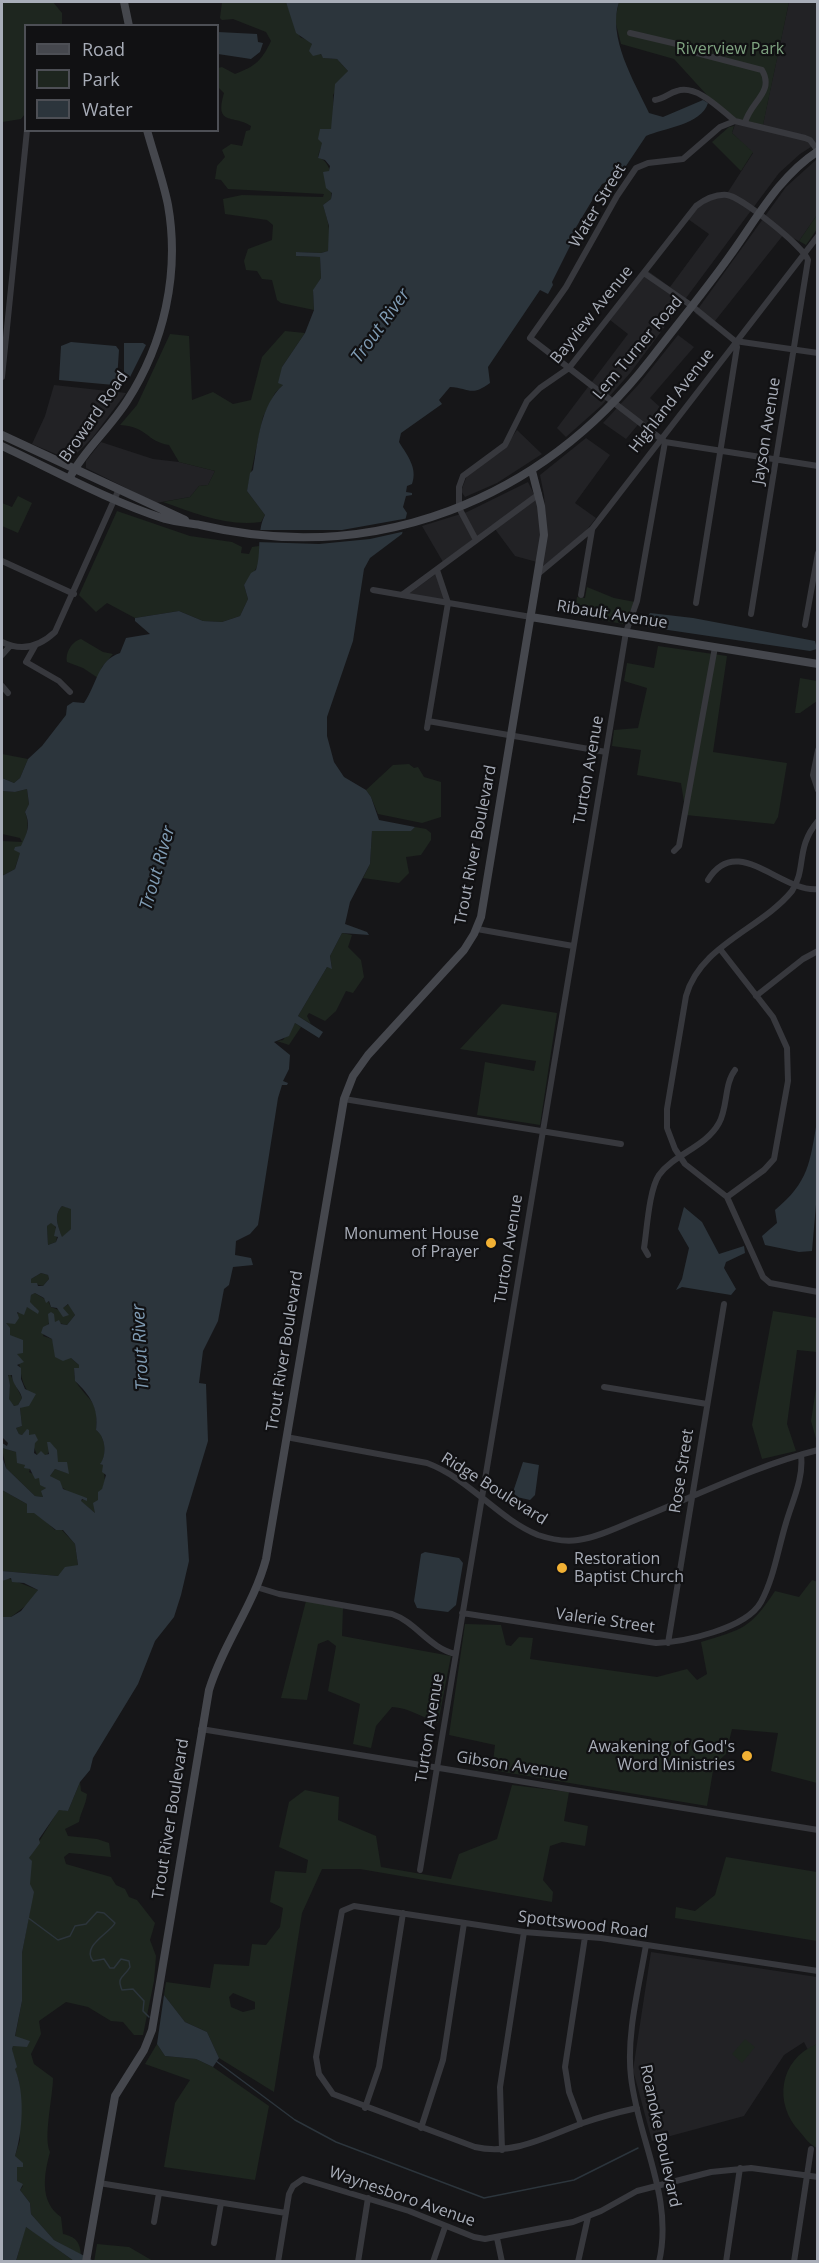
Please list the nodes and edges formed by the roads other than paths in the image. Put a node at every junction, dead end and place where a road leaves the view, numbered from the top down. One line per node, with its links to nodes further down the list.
1 (124, 2): 2 (street)
2 (129, 24)
3 (630, 33): 6 (street)
4 (655, 100): 5 (street)
5 (735, 121): 6 (street); 18 (street, Water Street)
6 (745, 123): 9 (street)
7 (27, 132): 19 (street)
8 (148, 132): 27 (street, Broward Road)
9 (818, 151): 10 (street, Lem Turner Road)
10 (758, 216): 12 (street, Bayview Avenue); 13 (street, Bayview Avenue); 14 (street, Lem Turner Road)
11 (818, 236): 12 (street, Highland Avenue)
12 (805, 252): 15 (street, Highland Avenue); 16 (street, Jayson Avenue)
13 (644, 273): 14 (street); 18 (street, Bayview Avenue)
14 (692, 306): 15 (street); 20 (street, Lem Turner Road)
15 (735, 341): 16 (street); 22 (street, Highland Avenue); 24 (street)
16 (795, 350): 17 (street); 25 (street, Jayson Avenue)
17 (818, 353)
18 (570, 369): 20 (street); 33 (street, Bayview Avenue)
19 (2, 377)
20 (615, 402): 22 (street); 28 (street, Lem Turner Road)
21 (2, 435): 27 (street, Lem Turner Road)
22 (663, 440): 24 (street); 35 (street, Highland Avenue); 50 (street, Turton Avenue)
23 (2, 446): 29 (street, Lem Turner Road)
24 (720, 451): 25 (street); 46 (street)
25 (776, 460): 26 (street); 47 (street, Jayson Avenue)
26 (818, 466)
27 (75, 469): 29 (street, Broward Road); 30 (street, Lem Turner Road)
28 (532, 471): 31 (street, Trout River Boulevard); 33 (street, Lem Turner Road)
29 (70, 477): 32 (street, Lem Turner Road)
30 (119, 489): 32 (street); 34 (street, Lem Turner Road)
31 (538, 494): 36 (street); 40 (street, Trout River Boulevard)
32 (115, 498): 34 (street, Lem Turner Road); 42 (street)
33 (459, 508): 34 (street, Lem Turner Road); 36 (street)
34 (190, 523)
35 (592, 530): 40 (street, Highland Avenue); 44 (street)
36 (476, 540): 39 (street)
37 (818, 553): 49 (street)
38 (2, 561): 42 (street)
39 (437, 570): 43 (street); 45 (street)
40 (538, 574): 48 (street, Trout River Boulevard)
41 (373, 590): 43 (street, Ribault Avenue)
42 (74, 594): 53 (street)
43 (402, 595): 45 (street, Ribault Avenue)
44 (581, 595)
45 (448, 603): 48 (street, Ribault Avenue); 60 (street)
46 (696, 603)
47 (751, 614)
48 (531, 617): 50 (street, Ribault Avenue); 60 (street, Trout River Boulevard)
49 (805, 625)
50 (626, 632): 54 (street, Ribault Avenue); 62 (street, Turton Avenue)
51 (2, 642): 52 (street)
52 (10, 646): 53 (street); 55 (street)
53 (35, 646): 58 (street)
54 (715, 647): 56 (street, Ribault Avenue); 65 (street)
55 (2, 655)
56 (818, 664)
57 (2, 686): 59 (street)
58 (70, 692)
59 (8, 693)
60 (511, 735): 62 (street); 69 (street, Trout River Boulevard)
61 (818, 750): 63 (street)
62 (606, 752): 70 (street, Turton Avenue)
63 (818, 790)
64 (818, 821): 67 (street)
65 (674, 851)
66 (708, 880): 67 (street)
67 (795, 886): 68 (street); 71 (street)
68 (818, 889)
69 (477, 930): 70 (street); 75 (street, Trout River Boulevard)
70 (573, 946): 76 (street, Turton Avenue)
71 (720, 949): 73 (street); 78 (street)
72 (818, 951): 73 (street)
73 (756, 996): 79 (street)
74 (735, 1070): 78 (street)
75 (344, 1099): 76 (street); 85 (street, Trout River Boulevard)
76 (542, 1132): 77 (street); 88 (street, Turton Avenue)
77 (621, 1144)
78 (680, 1157): 79 (street); 80 (street)
79 (727, 1197): 81 (street)
80 (648, 1256)
81 (818, 1292)
82 (724, 1304): 84 (street, Rose Street)
83 (604, 1387): 84 (street)
84 (707, 1404): 89 (street, Rose Street)
85 (286, 1437): 88 (street, Ridge Boulevard); 90 (street, Trout River Boulevard)
86 (818, 1450): 87 (street, Ridge Boulevard)
87 (801, 1455): 89 (street, Ridge Boulevard); 92 (street, Valerie Street)
88 (482, 1496): 89 (street, Ridge Boulevard); 91 (street, Turton Avenue)
89 (692, 1497): 92 (street, Rose Street)
90 (256, 1587): 93 (street); 94 (street, Trout River Boulevard)
91 (462, 1613): 92 (street, Valerie Street); 93 (street, Turton Avenue)
92 (668, 1642)
93 (456, 1653): 95 (street, Turton Avenue)
94 (201, 1729): 95 (street, Gibson Avenue); 113 (street, Trout River Boulevard)
95 (437, 1767): 96 (street, Gibson Avenue); 97 (street, Turton Avenue)
96 (818, 1830)
97 (420, 1870)
98 (403, 1913): 99 (street, Spottswood Road); 104 (street); 104 (street, Spottswood Road)
99 (464, 1923): 100 (street, Spottswood Road); 107 (street)
100 (524, 1932): 101 (street, Spottswood Road); 109 (street)
101 (585, 1937): 102 (street, Spottswood Road); 106 (street)
102 (646, 1946): 103 (street, Spottswood Road); 105 (street, Roanoke Boulevard)
103 (818, 1971)
104 (365, 2108): 107 (street)
105 (637, 2108): 106 (street); 114 (street, Roanoke Boulevard)
106 (581, 2124): 109 (street)
107 (421, 2128): 109 (street)
108 (811, 2149): 111 (street)
109 (502, 2150)
110 (740, 2168): 111 (street, Waynesboro Avenue); 114 (street, Waynesboro Avenue); 131 (street)
111 (806, 2176): 112 (street, Waynesboro Avenue); 132 (street)
112 (818, 2177)
113 (99, 2183): 115 (street); 124 (street, Trout River Boulevard)
114 (658, 2185): 119 (street, Waynesboro Avenue); 130 (street, Roanoke Boulevard)
115 (159, 2193): 117 (street); 120 (street)
116 (368, 2198): 118 (street, Waynesboro Avenue); 121 (street, Waynesboro Avenue); 126 (street)
117 (221, 2203): 118 (street); 123 (street)
118 (286, 2213): 125 (street)
119 (588, 2217): 122 (street, Waynesboro Avenue); 129 (street)
120 (154, 2222)
121 (445, 2227): 122 (street, Waynesboro Avenue); 127 (street)
122 (498, 2238): 128 (street)
123 (214, 2243)
124 (87, 2259)
125 (278, 2262)
126 (358, 2262)
127 (433, 2262)
128 (502, 2262)
129 (578, 2262)
130 (659, 2262)
131 (726, 2262)
132 (794, 2262)

